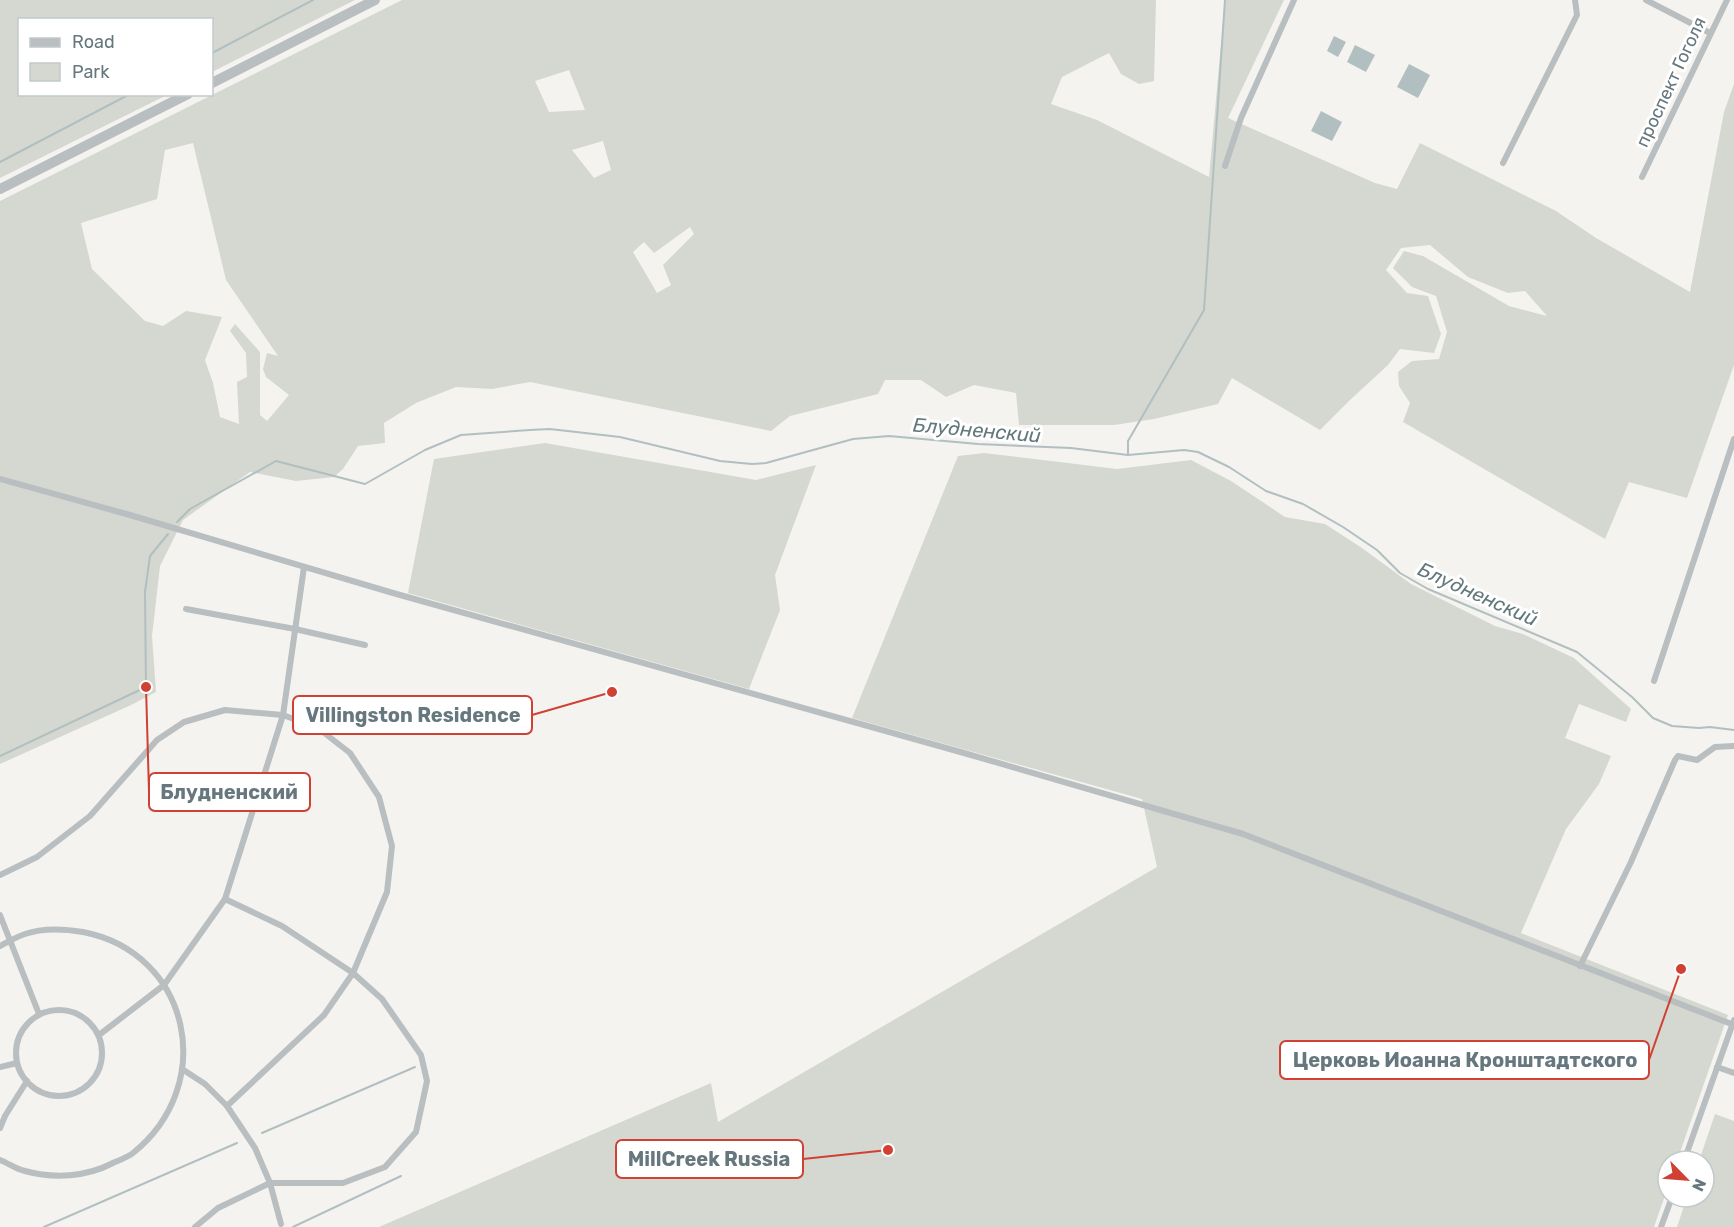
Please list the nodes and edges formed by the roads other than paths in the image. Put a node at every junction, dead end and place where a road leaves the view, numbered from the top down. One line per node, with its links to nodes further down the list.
1 (375, 0): 7 (street)
2 (1294, 0): 10 (street)
3 (1575, 0): 9 (street)
4 (1646, 0): 6 (street)
5 (1726, 0): 6 (street, проспект Гоголя)
6 (1710, 33): 11 (street, проспект Гоголя)
7 (213, 81)
8 (184, 96): 12 (street)
9 (1503, 163)
10 (1226, 166)
11 (1642, 177)
12 (0, 189)
13 (1734, 439): 19 (street)
14 (0, 479): 15 (street)
15 (304, 567): 17 (street); 27 (street)
16 (186, 609): 17 (street)
17 (295, 629): 18 (street); 20 (street)
18 (365, 645)
19 (1653, 681)
20 (283, 715): 22 (street); 23 (street); 28 (street)
21 (1734, 746): 27 (street)
22 (0, 875)
23 (225, 899): 28 (street); 29 (street)
24 (0, 915): 25 (street)
25 (11, 941): 26 (street); 29 (street); 30 (street)
26 (0, 946)
27 (1580, 966): 31 (street)
28 (353, 973): 39 (street); 43 (street)
29 (164, 985): 32 (street); 36 (street)
30 (39, 1014): 32 (street); 33 (street)
31 (1734, 1023): 35 (street)
32 (99, 1035): 38 (street)
33 (17, 1063): 34 (street); 38 (street)
34 (0, 1067)
35 (1717, 1067): 37 (street); 41 (street)
36 (182, 1069): 39 (street); 42 (street)
37 (1734, 1073)
38 (27, 1081): 40 (street)
39 (227, 1106): 43 (street)
40 (0, 1128)
41 (1688, 1149)
42 (0, 1160)
43 (270, 1183): 45 (street); 46 (street)
44 (1668, 1209): 47 (street)
45 (281, 1224)
46 (195, 1227)
47 (1661, 1227)

